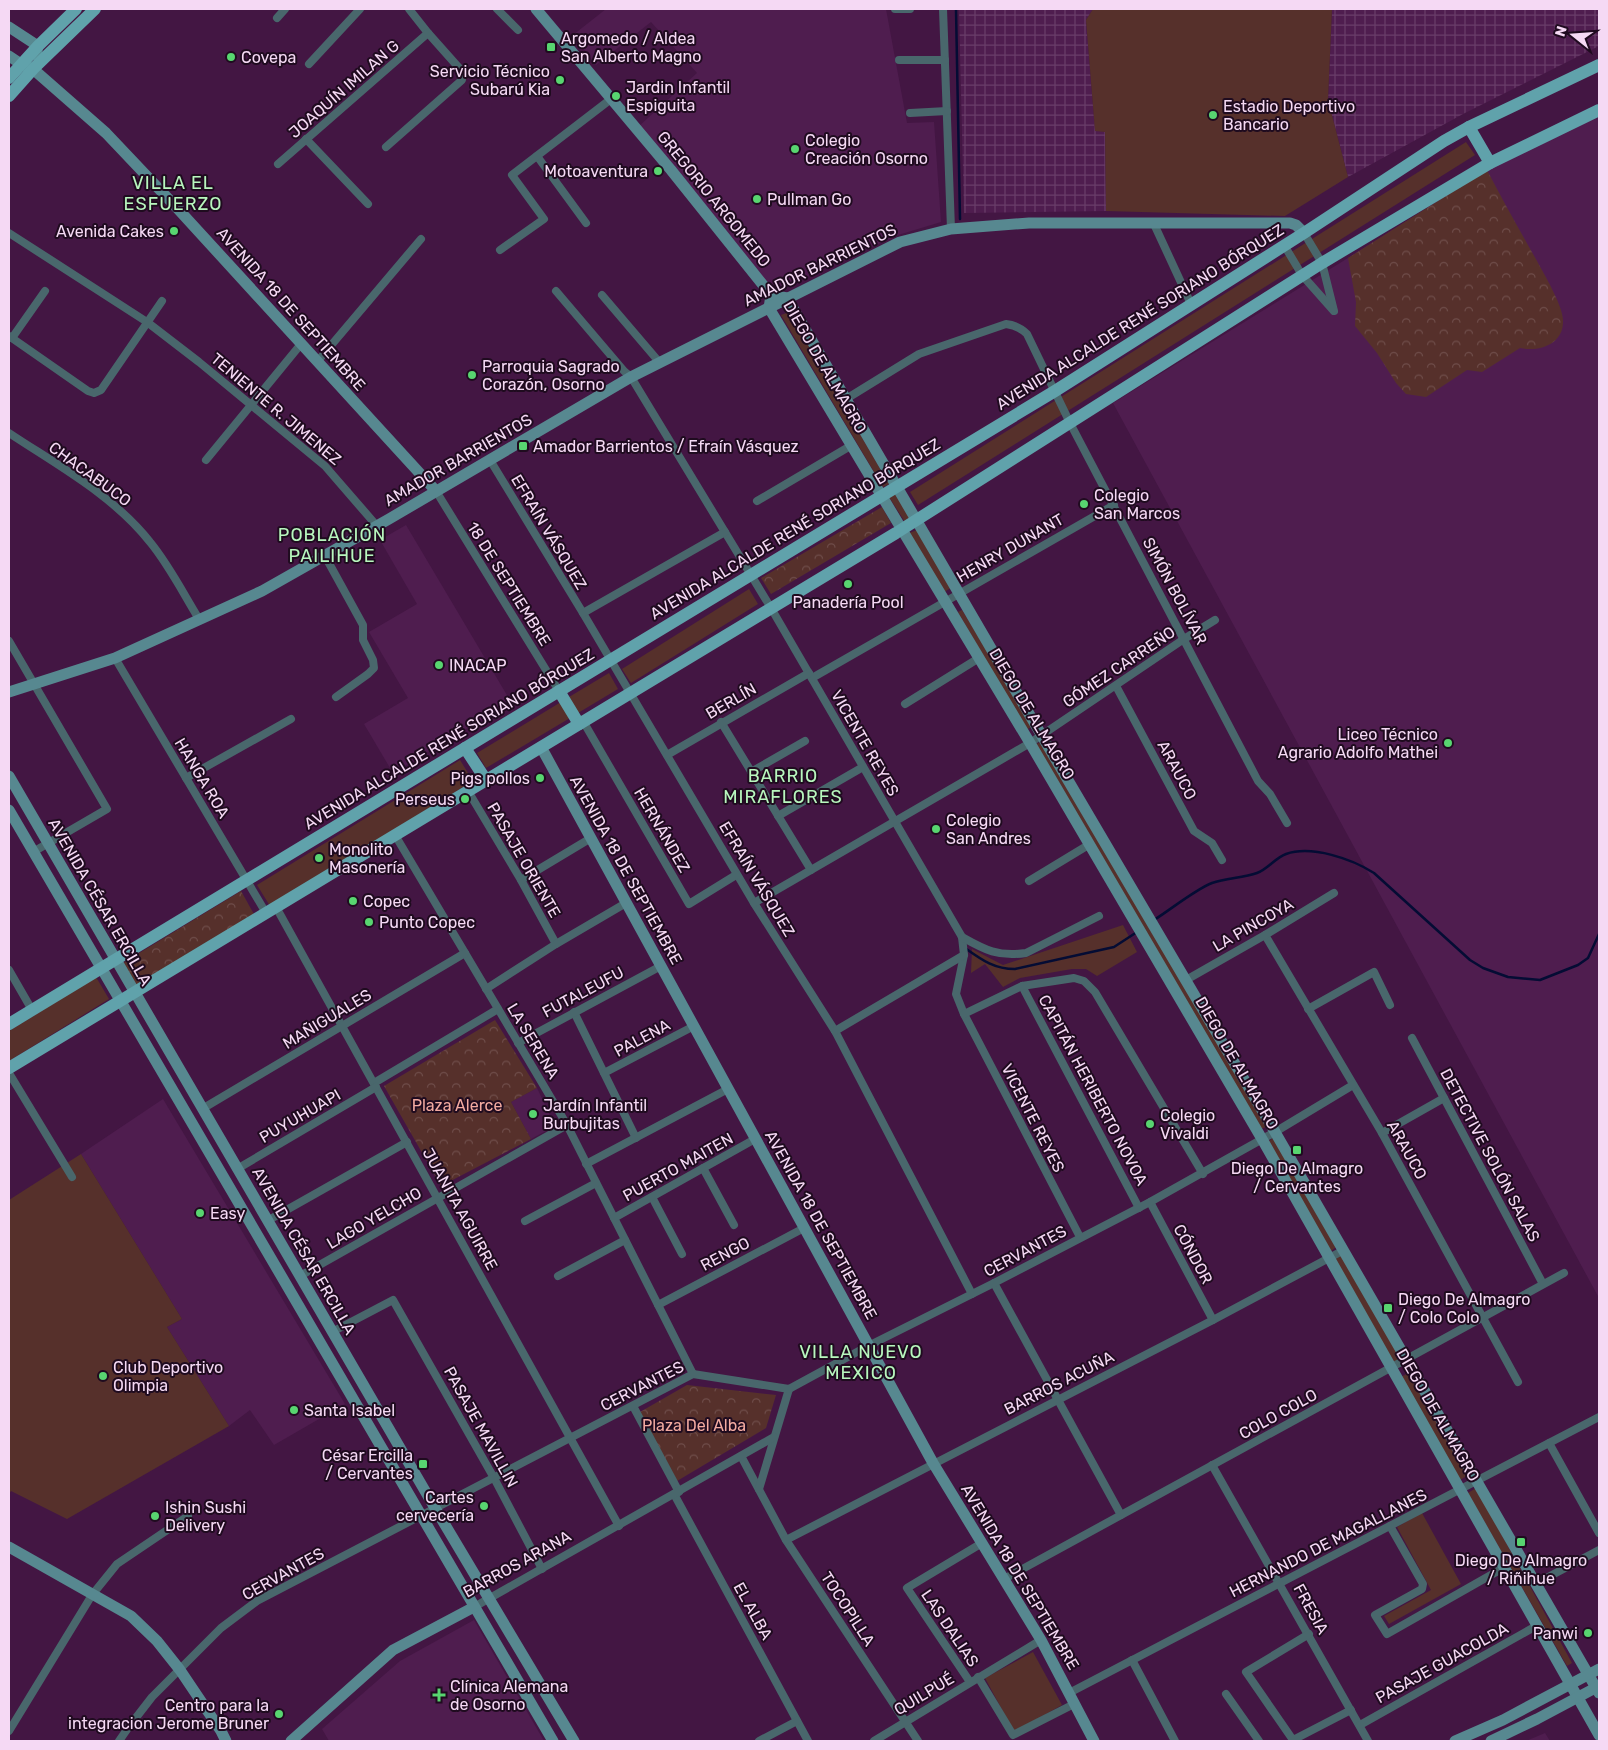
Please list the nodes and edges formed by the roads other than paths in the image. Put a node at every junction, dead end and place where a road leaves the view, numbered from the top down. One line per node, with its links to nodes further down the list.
1 (76, 9): 15 (main road)
2 (95, 9): 21 (main road)
3 (284, 9): 11 (street)
4 (360, 9): 19 (street)
5 (409, 9): 14 (street)
6 (497, 9): 13 (street)
7 (536, 9): 24 (main road, GREGORIO ARGOMEDO)
8 (895, 9): 9 (street)
9 (910, 9)
10 (943, 9): 18 (street)
11 (277, 18)
12 (9, 27): 15 (main road)
13 (518, 30)
14 (428, 34): 29 (street, JOAQUÍN IMILAN G); 30 (street)
15 (38, 46): 21 (main road)
16 (9, 56): 21 (main road, AVENIDA 18 DE SEPTIEMBRE)
17 (899, 60): 18 (street)
18 (945, 60): 26 (street)
19 (309, 64)
20 (1599, 65): 28 (main road, AVENIDA ALCALDE RENÉ SORIANO BÓRQUEZ)
21 (27, 67): 22 (main road); 23 (main road); 55 (main road, AVENIDA 18 DE SEPTIEMBRE)
22 (9, 78)
23 (9, 96)
24 (611, 99): 31 (street); 47 (main road, GREGORIO ARGOMEDO)
25 (1599, 110): 32 (main road)
26 (947, 111): 27 (street); 37 (street)
27 (910, 113)
28 (1469, 127): 32 (main road); 38 (main road, AVENIDA ALCALDE RENÉ SORIANO BÓRQUEZ)
29 (306, 139): 33 (street, JOAQUÍN IMILAN G); 34 (street)
30 (386, 147)
31 (537, 156): 35 (street); 42 (street)
32 (1490, 163): 43 (main road)
33 (278, 164)
34 (368, 204)
35 (586, 224)
36 (1154, 224): 37 (main road, AMADOR BARRIENTOS); 38 (main road, AMADOR BARRIENTOS); 51 (street)
37 (951, 228): 49 (main road, AMADOR BARRIENTOS)
38 (1304, 233): 41 (main road, AVENIDA ALCALDE RENÉ SORIANO BÓRQUEZ); 43 (street)
39 (9, 234): 53 (street, TENIENTE R. JIMENEZ)
40 (421, 239): 56 (street)
41 (1284, 245): 44 (street); 51 (main road, AVENIDA ALCALDE RENÉ SORIANO BÓRQUEZ)
42 (500, 250)
43 (1322, 263): 44 (main road); 44 (street)
44 (1302, 275): 63 (main road)
45 (45, 291): 54 (street)
46 (556, 291): 58 (street, VICENTE REYES)
47 (771, 294): 49 (main road, DIEGO DE ALMAGRO); 52 (main road, DIEGO DE ALMAGRO)
48 (602, 295): 57 (street)
49 (787, 298): 52 (main road, AMADOR BARRIENTOS); 60 (main road, DIEGO DE ALMAGRO)
50 (162, 301): 53 (street)
51 (1191, 304): 59 (main road, AVENIDA ALCALDE RENÉ SORIANO BÓRQUEZ)
52 (769, 308): 57 (main road, AMADOR BARRIENTOS); 62 (main road, DIEGO DE ALMAGRO)
53 (147, 322): 54 (street); 61 (street, TENIENTE R. JIMENEZ)
54 (10, 337)
55 (300, 344): 56 (main road, AVENIDA 18 DE SEPTIEMBRE); 61 (street)
56 (317, 362): 69 (main road, AVENIDA 18 DE SEPTIEMBRE)
57 (660, 363): 58 (main road, AMADOR BARRIENTOS)
58 (631, 377): 67 (main road, AMADOR BARRIENTOS); 76 (street, VICENTE REYES)
59 (1055, 391): 60 (street, SIMÓN BOLÍVAR); 63 (street, SIMÓN BOLÍVAR); 68 (main road, AVENIDA ALCALDE RENÉ SORIANO BÓRQUEZ)
60 (846, 400): 62 (main road); 68 (main road, DIEGO DE ALMAGRO)
61 (252, 405): 66 (street); 74 (street, TENIENTE R. JIMENEZ)
62 (830, 409): 65 (main road, DIEGO DE ALMAGRO)
63 (1070, 423): 72 (street, SIMÓN BOLÍVAR); 73 (main road)
64 (9, 433): 83 (street, CHACABUCO)
65 (852, 446): 70 (main road, DIEGO DE ALMAGRO); 71 (street)
66 (206, 460)
67 (490, 460): 69 (main road, AMADOR BARRIENTOS); 82 (street, EFRAÍN VÁSQUEZ)
68 (897, 487): 70 (main road, AVENIDA ALCALDE RENÉ SORIANO BÓRQUEZ); 73 (main road, DIEGO DE ALMAGRO)
69 (436, 491): 74 (main road, AMADOR BARRIENTOS); 94 (street, 18 DE SEPTIEMBRE)
70 (882, 496): 75 (main road, DIEGO DE ALMAGRO); 78 (main road, AVENIDA ALCALDE RENÉ SORIANO BÓRQUEZ)
71 (757, 501)
72 (1114, 505): 79 (street, HENRY DUNANT); 85 (street, SIMÓN BOLÍVAR)
73 (916, 520): 75 (main road); 79 (main road, DIEGO DE ALMAGRO)
74 (377, 526): 77 (main road, AMADOR BARRIENTOS)
75 (902, 529): 80 (main road, DIEGO DE ALMAGRO); 81 (main road)
76 (725, 532): 78 (street, VICENTE REYES); 82 (street)
77 (325, 556): 83 (main road, AMADOR BARRIENTOS); 96 (street)
78 (752, 575): 81 (street, VICENTE REYES); 89 (main road, AVENIDA ALCALDE RENÉ SORIANO BÓRQUEZ)
79 (959, 593): 80 (street, HENRY DUNANT); 101 (main road, DIEGO DE ALMAGRO)
80 (945, 601): 88 (main road, DIEGO DE ALMAGRO); 90 (street, BERLÍN)
81 (771, 608): 90 (street, VICENTE REYES); 95 (main road)
82 (583, 613): 89 (street, EFRAÍN VÁSQUEZ)
83 (199, 619): 87 (main road, AMADOR BARRIENTOS)
84 (1215, 620): 85 (street, GÓMEZ CARREÑO)
85 (1184, 639): 92 (street, GÓMEZ CARREÑO); 116 (street, SIMÓN BOLÍVAR)
86 (9, 642): 91 (street)
87 (115, 658): 91 (main road, AMADOR BARRIENTOS); 110 (street, HANGA ROA)
88 (979, 658): 97 (street); 103 (main road, DIEGO DE ALMAGRO)
89 (611, 660): 94 (main road, AVENIDA ALCALDE RENÉ SORIANO BÓRQUEZ); 95 (street, EFRAÍN VÁSQUEZ)
90 (810, 675): 99 (street, BERLÍN); 107 (street, VICENTE REYES)
91 (33, 686): 93 (main road, AMADOR BARRIENTOS); 119 (street)
92 (1116, 686): 101 (street, GÓMEZ CARREÑO); 122 (street, ARAUCO)
93 (9, 692)
94 (559, 692): 100 (main road); 105 (main road, AVENIDA ALCALDE RENÉ SORIANO BÓRQUEZ)
95 (630, 693): 100 (main road); 106 (street, EFRAÍN VÁSQUEZ)
96 (336, 697)
97 (905, 704)
98 (291, 719): 110 (street)
99 (721, 722): 106 (street, BERLÍN); 108 (street)
100 (581, 723): 104 (main road); 124 (street, HERNÁNDEZ)
101 (1042, 736): 103 (street, GÓMEZ CARREÑO); 141 (main road, DIEGO DE ALMAGRO)
102 (805, 741): 108 (street)
103 (1030, 743): 115 (street, GÓMEZ CARREÑO); 120 (main road, DIEGO DE ALMAGRO)
104 (541, 747): 111 (main road); 118 (main road, AVENIDA 18 DE SEPTIEMBRE)
105 (465, 748): 111 (main road); 125 (main road, AVENIDA ALCALDE RENÉ SORIANO BÓRQUEZ)
106 (667, 755): 124 (street, EFRAÍN VÁSQUEZ)
107 (863, 767): 114 (street); 115 (street, VICENTE REYES)
108 (751, 772): 114 (street)
109 (9, 776): 119 (main road, AVENIDA CÉSAR ERCILLA)
110 (186, 778): 125 (street, HANGA ROA)
111 (486, 780): 112 (main road)
112 (468, 791): 117 (main road); 126 (street, PASAJE ORIENTE)
113 (9, 810): 121 (main road, AVENIDA CÉSAR ERCILLA)
114 (778, 816): 123 (street)
115 (895, 821): 123 (street, GÓMEZ CARREÑO); 135 (street, VICENTE REYES)
116 (1287, 823)
117 (395, 835): 131 (main road); 136 (street, LA SERENA)
118 (590, 838): 126 (street); 129 (main road, AVENIDA 18 DE SEPTIEMBRE)
119 (47, 843): 121 (street); 137 (main road, AVENIDA CÉSAR ERCILLA)
120 (1090, 844): 127 (street); 171 (main road, DIEGO DE ALMAGRO)
121 (33, 852): 139 (main road, AVENIDA CÉSAR ERCILLA)
122 (1222, 860)
123 (811, 870): 130 (street, GÓMEZ CARREÑO)
124 (736, 875): 130 (street, EFRAÍN VÁSQUEZ)
125 (247, 880): 131 (street, HANGA ROA); 137 (main road, AVENIDA ALCALDE RENÉ SORIANO BÓRQUEZ)
126 (521, 880): 134 (street, PASAJE ORIENTE)
127 (1029, 881)
128 (1334, 893): 133 (street, LA PINCOYA)
129 (626, 903): 134 (street); 138 (main road, AVENIDA 18 DE SEPTIEMBRE)
130 (754, 903): 155 (street, EFRAÍN VÁSQUEZ)
131 (271, 910): 144 (main road); 153 (street, JUANITA AGUIRRE)
132 (1099, 916): 135 (street)
133 (1265, 935): 141 (street, LA PINCOYA); 148 (street, ARAUCO)
134 (556, 944): 143 (street)
135 (963, 945): 151 (street, VICENTE REYES); 155 (street)
136 (465, 953): 143 (street, LA SERENA); 153 (street, MAÑIGUALES)
137 (115, 960): 139 (main road, AVENIDA ALCALDE RENÉ SORIANO BÓRQUEZ); 144 (main road, AVENIDA CÉSAR ERCILLA)
138 (660, 966): 150 (street, FUTALEUFU); 154 (main road, AVENIDA 18 DE SEPTIEMBRE)
139 (100, 969): 145 (main road, AVENIDA CÉSAR ERCILLA); 149 (main road, AVENIDA ALCALDE RENÉ SORIANO BÓRQUEZ)
140 (9, 970): 149 (street)
141 (1186, 980): 167 (main road, DIEGO DE ALMAGRO)
142 (1022, 986): 151 (street); 176 (street); 182 (street, CAPITÁN HERIBERTO NOVOA)
143 (486, 988): 147 (street, LA SERENA)
144 (134, 992): 145 (main road); 165 (main road, AVENIDA CÉSAR ERCILLA)
145 (119, 1001): 158 (main road); 228 (main road, AVENIDA CÉSAR ERCILLA)
146 (1390, 1005): 148 (street)
147 (498, 1009): 157 (street, LA SERENA); 161 (street, PUYUHUAPI)
148 (1308, 1009): 162 (street, ARAUCO)
149 (32, 1010): 152 (main road, AVENIDA ALCALDE RENÉ SORIANO BÓRQUEZ)
150 (574, 1012): 157 (street, FUTALEUFU); 160 (street)
151 (964, 1014): 188 (street, VICENTE REYES)
152 (9, 1024)
153 (342, 1026): 161 (street, JUANITA AGUIRRE); 165 (street, MAÑIGUALES)
154 (694, 1026): 160 (street, PALENA); 163 (main road, AVENIDA 18 DE SEPTIEMBRE)
155 (835, 1031): 198 (street, EFRAÍN VÁSQUEZ)
156 (1412, 1038): 164 (street, DETECTIVE SOLÓN SALAS)
157 (518, 1043): 166 (street, LA SERENA)
158 (9, 1068)
159 (9, 1072): 177 (street)
160 (604, 1073): 169 (street)
161 (375, 1085): 172 (street, JUANITA AGUIRRE); 175 (street, PUYUHUAPI)
162 (1353, 1085): 167 (street, CERVANTES); 168 (street, ARAUCO)
163 (728, 1089): 169 (street); 170 (main road, AVENIDA 18 DE SEPTIEMBRE)
164 (1444, 1098): 168 (street); 197 (street, DETECTIVE SOLÓN SALAS)
165 (202, 1109): 175 (main road, AVENIDA CÉSAR ERCILLA)
166 (567, 1125): 173 (street, LA SERENA); 180 (street, LAGO YELCHO)
167 (1276, 1132): 171 (street, CERVANTES); 190 (main road, DIEGO DE ALMAGRO)
168 (1382, 1133): 200 (street, ARAUCO)
169 (636, 1138): 173 (street)
170 (755, 1139): 174 (street, PUERTO MAITEN); 187 (main road, AVENIDA 18 DE SEPTIEMBRE)
171 (1262, 1139): 176 (street, CERVANTES); 192 (main road, DIEGO DE ALMAGRO)
172 (407, 1142): 180 (street, JUANITA AGUIRRE); 184 (street)
173 (586, 1164): 178 (street, LA SERENA)
174 (703, 1168): 179 (street, PUERTO MAITEN); 186 (street)
175 (237, 1169): 184 (main road, AVENIDA CÉSAR ERCILLA)
176 (1203, 1174): 181 (street, CERVANTES)
177 (72, 1177)
178 (596, 1183): 183 (street, LA SERENA); 185 (street)
179 (652, 1197): 183 (street, PUERTO MAITEN); 191 (street)
180 (438, 1198): 194 (street, LAGO YELCHO); 214 (street, JUANITA AGUIRRE)
181 (1150, 1202): 182 (street, CERVANTES); 201 (street, CÓNDOR)
182 (1139, 1208): 188 (street, CERVANTES)
183 (614, 1218): 189 (street, LA SERENA)
184 (267, 1221): 194 (main road, AVENIDA CÉSAR ERCILLA)
185 (525, 1221)
186 (734, 1226)
187 (804, 1228): 199 (street, RENGO); 203 (main road, AVENIDA 18 DE SEPTIEMBRE)
188 (1080, 1237): 196 (street, CERVANTES)
189 (625, 1240): 195 (street); 199 (street, LA SERENA)
190 (1344, 1250): 192 (street, BARROS ACUÑA); 204 (main road, DIEGO DE ALMAGRO)
191 (682, 1254)
192 (1329, 1258): 201 (street, BARROS ACUÑA); 205 (main road, DIEGO DE ALMAGRO)
193 (1564, 1273): 197 (street, COLO COLO)
194 (300, 1276): 202 (main road, AVENIDA CÉSAR ERCILLA)
195 (558, 1276)
196 (994, 1283): 198 (street, CERVANTES); 210 (street)
197 (1544, 1284): 200 (street, COLO COLO)
198 (972, 1294): 203 (street, CERVANTES)
199 (658, 1305): 206 (street, LA SERENA)
200 (1484, 1317): 204 (street, COLO COLO); 207 (street, ARAUCO)
201 (1213, 1320): 210 (street, BARROS ACUÑA)
202 (332, 1332): 220 (street, PASAJE MAVILLIN); 225 (main road, AVENIDA CÉSAR ERCILLA)
203 (868, 1346): 208 (street, CERVANTES); 218 (main road, AVENIDA 18 DE SEPTIEMBRE)
204 (1407, 1359): 205 (street, COLO COLO); 209 (main road, DIEGO DE ALMAGRO)
205 (1392, 1367): 211 (main road, DIEGO DE ALMAGRO); 219 (street, COLO COLO)
206 (693, 1374): 208 (street, CERVANTES); 212 (street, CERVANTES)
207 (1518, 1382)
208 (789, 1389): 215 (street)
209 (1428, 1395): 211 (main road); 221 (main road, DIEGO DE ALMAGRO)
210 (1057, 1400): 218 (street, BARROS ACUÑA); 226 (street)
211 (1413, 1404): 223 (main road, DIEGO DE ALMAGRO)
212 (633, 1406): 214 (street, CERVANTES); 224 (street, EL ALBA)
213 (1599, 1417): 216 (street, HERNANDO DE MAGALLANES)
214 (570, 1438): 220 (street, CERVANTES); 229 (street, JUANITA AGUIRRE)
215 (774, 1438): 217 (street, BARROS ARANA); 222 (street)
216 (1549, 1443): 221 (street, HERNANDO DE MAGALLANES); 231 (street)
217 (741, 1456): 222 (street, TOCOPILLA); 224 (street, BARROS ARANA)
218 (933, 1463): 232 (street, BARROS ACUÑA); 233 (main road, AVENIDA 18 DE SEPTIEMBRE)
219 (1212, 1465): 226 (street, COLO COLO); 239 (street, FRESIA)
220 (494, 1478): 225 (street, CERVANTES); 237 (street, PASAJE MAVILLIN)
221 (1477, 1480): 223 (street, HERNANDO DE MAGALLANES); 240 (main road, DIEGO DE ALMAGRO)
222 (759, 1489): 232 (street, TOCOPILLA)
223 (1461, 1489): 230 (street, HERNANDO DE MAGALLANES); 236 (main road, DIEGO DE ALMAGRO)
224 (676, 1493): 229 (street, BARROS ARANA); 259 (street, EL ALBA)
225 (435, 1508): 228 (street, CERVANTES); 242 (main road, AVENIDA CÉSAR ERCILLA)
226 (1121, 1515): 238 (street, COLO COLO)
227 (188, 1516): 241 (street)
228 (421, 1516): 243 (main road, AVENIDA CÉSAR ERCILLA); 248 (street, CERVANTES)
229 (619, 1526): 237 (street, BARROS ARANA)
230 (1390, 1526): 236 (street); 239 (street, HERNANDO DE MAGALLANES)
231 (1599, 1534)
232 (786, 1540): 260 (street, TOCOPILLA)
233 (982, 1543): 238 (main road, AVENIDA 18 DE SEPTIEMBRE); 251 (street, LAS DALIAS)
234 (9, 1547): 241 (main road)
235 (1599, 1550): 240 (street)
236 (1505, 1567): 244 (main road, DIEGO DE ALMAGRO)
237 (542, 1569): 242 (street, BARROS ARANA)
238 (1004, 1579): 246 (main road, AVENIDA 18 DE SEPTIEMBRE)
239 (1280, 1583): 245 (street, FRESIA); 247 (street, HERNANDO DE MAGALLANES)
240 (1537, 1584): 249 (main road, DIEGO DE ALMAGRO)
241 (92, 1595): 248 (main road); 262 (street)
242 (488, 1599): 243 (street, BARROS ARANA); 268 (main road, AVENIDA CÉSAR ERCILLA)
243 (474, 1607): 266 (main road, BARROS ARANA); 267 (main road, AVENIDA CÉSAR ERCILLA)
244 (1538, 1625): 252 (main road, DIEGO DE ALMAGRO); 261 (street, PASAJE GUACOLDA)
245 (1309, 1634): 258 (street, FRESIA); 258 (street)
246 (1041, 1640): 250 (street, QUILPUÉ); 254 (main road, AVENIDA 18 DE SEPTIEMBRE)
247 (1132, 1660): 254 (street, HERNANDO DE MAGALLANES); 274 (street)
248 (180, 1670): 264 (street, CERVANTES); 265 (main road)
249 (1594, 1672): 252 (main road); 253 (main road, DIEGO DE ALMAGRO)
250 (978, 1677): 251 (street, QUILPUÉ); 257 (street, LAS DALIAS)
251 (970, 1682): 260 (street, QUILPUÉ)
252 (1572, 1684): 256 (main road, DIEGO DE ALMAGRO); 277 (main road)
253 (1598, 1689): 256 (main road)
254 (1068, 1693): 257 (main road, AVENIDA 18 DE SEPTIEMBRE)
255 (1226, 1694): 275 (street)
256 (1579, 1697): 263 (main road, DIEGO DE ALMAGRO); 278 (main road)
257 (1074, 1704): 273 (main road, AVENIDA 18 DE SEPTIEMBRE)
258 (1351, 1710): 261 (street, FRESIA)
259 (797, 1721): 269 (street); 270 (street, EL ALBA)
260 (904, 1721): 271 (street, QUILPUÉ); 272 (street, TOCOPILLA)
261 (1360, 1725): 276 (street, FRESIA)
262 (9, 1731)
263 (1599, 1735)
264 (120, 1741)
265 (226, 1741)
266 (291, 1741)
267 (553, 1741)
268 (574, 1741)
269 (759, 1741)
270 (808, 1741)
271 (874, 1741)
272 (918, 1741)
273 (1094, 1741)
274 (1175, 1741)
275 (1259, 1741)
276 (1368, 1741)
277 (1455, 1741)
278 (1491, 1741)

